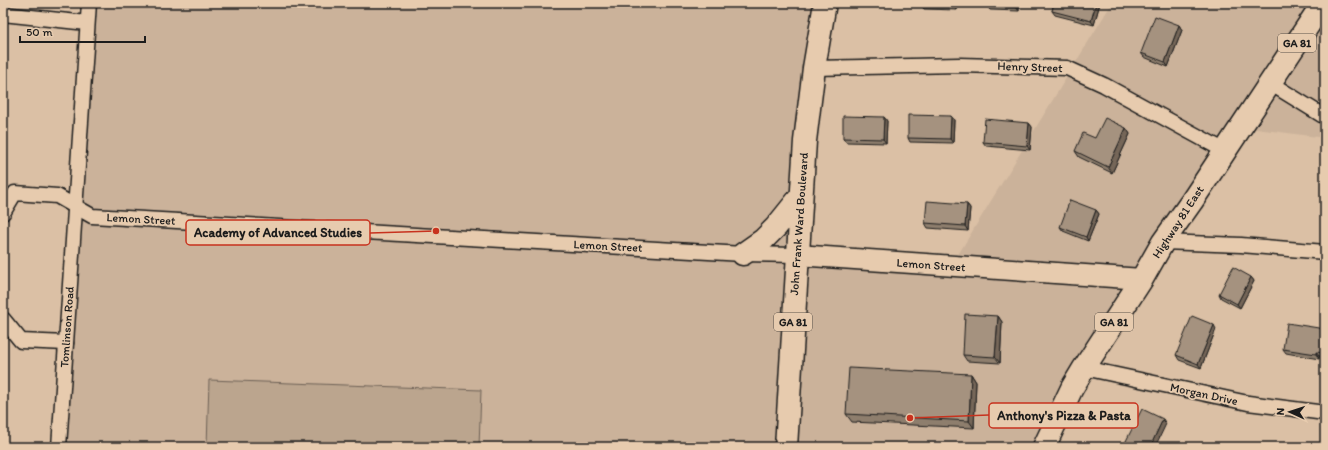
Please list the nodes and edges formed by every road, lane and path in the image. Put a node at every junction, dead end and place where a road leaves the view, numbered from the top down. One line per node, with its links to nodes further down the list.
1 (89, 3): 5 (street)
2 (825, 3): 6 (main road, John Frank Ward Boulevard / GA 81)
3 (1323, 3): 7 (main road, Highway 81 East / GA 81)
4 (3, 14): 5 (street)
5 (87, 23): 11 (street, Tomlinson Road)
6 (814, 68): 9 (street, Henry Street); 10 (main road, John Frank Ward Boulevard / GA 81)
7 (1270, 83): 8 (street); 9 (main road, Highway 81 East / GA 81)
8 (1325, 117)
9 (1225, 150): 13 (main road, Highway 81 East / GA 81)
10 (801, 196): 15 (main road); 16 (main road, John Frank Ward Boulevard / GA 81)
11 (76, 207): 12 (street, Lemon Street); 15 (street, Lemon Street); 19 (street, Tomlinson Road)
12 (3, 213)
13 (1163, 242): 14 (street); 17 (main road, Highway 81 East / GA 81)
14 (1325, 252)
15 (743, 254): 16 (street, Lemon Street)
16 (797, 255): 17 (street, Lemon Street); 23 (main road, John Frank Ward Boulevard / GA 81)
17 (1142, 279): 20 (main road, Highway 81 East / GA 81)
18 (3, 319): 19 (street)
19 (66, 344): 22 (street, Tomlinson Road)
20 (1084, 368): 21 (street, Morgan Drive); 24 (main road, Highway 81 East / GA 81)
21 (1325, 413)
22 (59, 447)
23 (786, 447)
24 (1044, 447)

